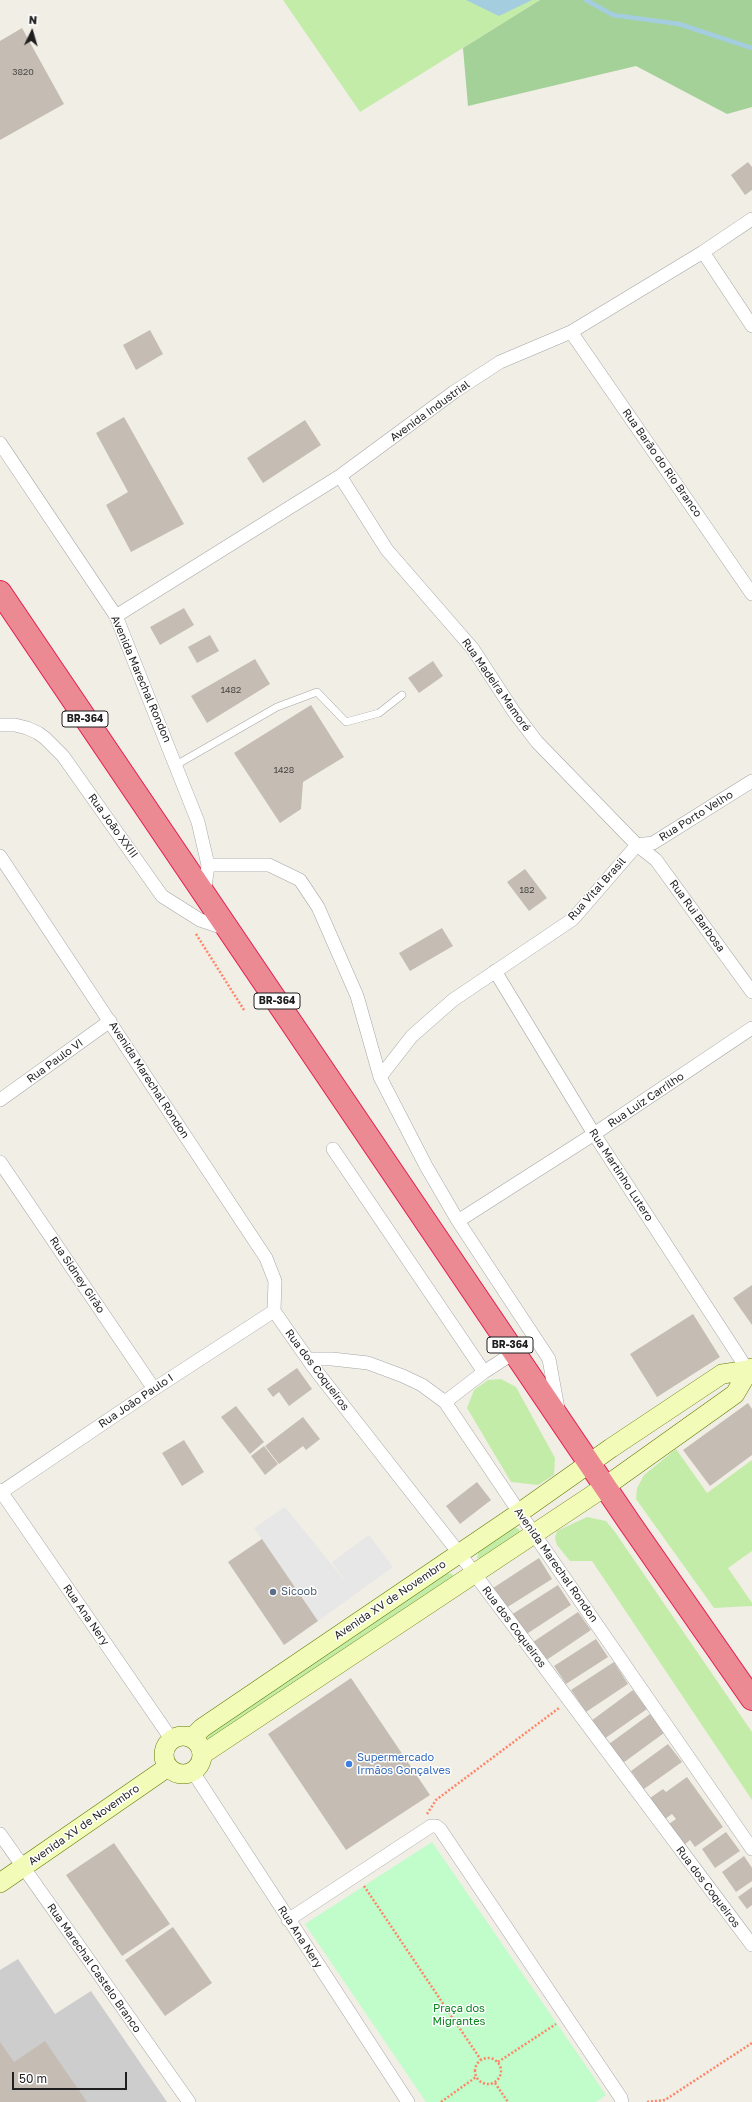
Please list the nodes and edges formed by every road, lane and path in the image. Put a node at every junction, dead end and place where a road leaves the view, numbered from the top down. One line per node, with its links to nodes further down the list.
1 (752, 219): 2 (street, Avenida Industrial)
2 (703, 252): 3 (street); 4 (street, Avenida Industrial)
3 (752, 326)
4 (571, 332): 6 (street, Avenida Industrial); 8 (street, Rua Barão do Rio Branco)
5 (0, 443): 9 (street, Avenida Marechal Rondon)
6 (340, 476): 9 (street, Avenida Industrial); 14 (street, Rua Madeira Mamoré)
7 (0, 592): 17 (highway, BR-364)
8 (752, 594)
9 (116, 616): 12 (street, Avenida Marechal Rondon)
10 (402, 694): 12 (lane)
11 (0, 725): 18 (street, Rua João XXIII)
12 (176, 765): 16 (street, Avenida Marechal Rondon)
13 (752, 781): 14 (street, Rua Porto Velho)
14 (637, 845): 20 (street, Rua Vital Brasil); 21 (street, Rua Rui Barbosa)
15 (0, 856): 23 (street, Avenida Marechal Rondon)
16 (208, 866): 17 (street, Avenida Marechal Rondon); 25 (street)
17 (204, 895): 19 (highway, BR-364)
18 (180, 908): 19 (street, Rua João XXIII); 22 (path)
19 (228, 929): 32 (highway, BR-364)
20 (495, 972): 25 (street, Rua Vital Brasil); 27 (street, Rua Martinho Lutero)
21 (752, 992)
22 (244, 1010)
23 (110, 1021): 26 (street, Rua Paulo VI); 31 (street, Avenida Marechal Rondon)
24 (752, 1028): 27 (street, Rua Luiz Carrilho)
25 (380, 1077): 30 (street)
26 (0, 1100)
27 (594, 1134): 30 (street, Rua Luiz Carrilho); 35 (street, Rua Martinho Lutero)
28 (333, 1148): 34 (street)
29 (0, 1162): 36 (street, Rua Sidney Girão)
30 (458, 1221): 38 (street)
31 (274, 1311): 33 (street, Rua dos Coqueiros); 36 (street, Rua João Paulo I)
32 (515, 1352): 34 (street); 38 (highway, BR-364)
33 (308, 1359): 37 (street, Avenida Marechal Rondon); 44 (street, Rua dos Coqueiros)
34 (484, 1372): 37 (street)
35 (751, 1372): 39 (street, Avenida XV de Novembro); 40 (street)
36 (154, 1389): 41 (street, Rua João Paulo I)
37 (446, 1402): 42 (street, Avenida Marechal Rondon)
38 (559, 1416): 39 (highway, BR-364)
39 (590, 1463): 40 (highway, BR-364); 42 (street, Avenida XV de Novembro)
40 (606, 1486): 43 (street); 46 (highway, BR-364)
41 (0, 1492): 49 (street, Rua Ana Nery)
42 (519, 1512): 43 (street, Avenida Marechal Rondon); 44 (street, Avenida XV de Novembro)
43 (534, 1534): 45 (street); 55 (street, Avenida Marechal Rondon)
44 (459, 1553): 45 (street, Rua dos Coqueiros); 48 (street, Avenida XV de Novembro)
45 (474, 1573): 47 (street, Rua dos Coqueiros); 50 (street)
46 (752, 1699)
47 (569, 1701): 53 (path); 60 (street, Rua dos Coqueiros)
48 (192, 1738): 49 (street); 50 (street)
49 (172, 1740): 51 (street)
50 (203, 1754): 52 (street)
51 (168, 1767): 52 (street); 56 (street, Avenida XV de Novembro)
52 (193, 1772): 59 (street, Rua Ana Nery)
53 (431, 1826): 57 (street); 61 (street)
54 (0, 1834): 56 (street, Rua Marechal Castelo Branco)
55 (752, 1849)
56 (23, 1868): 58 (street, Avenida XV de Novembro); 67 (street, Rua Marechal Castelo Branco)
57 (357, 1875): 59 (street); 63 (path)
58 (0, 1883)
59 (288, 1920): 68 (street, Rua Ana Nery)
60 (752, 1945)
61 (566, 2018): 64 (path); 71 (street)
62 (752, 2043): 72 (path)
63 (481, 2060): 64 (path); 65 (path)
64 (498, 2062): 66 (path)
65 (476, 2077): 66 (path); 69 (path)
66 (495, 2083): 70 (path)
67 (188, 2102)
68 (408, 2102)
69 (441, 2102)
70 (508, 2102)
71 (622, 2102)
72 (647, 2102)

